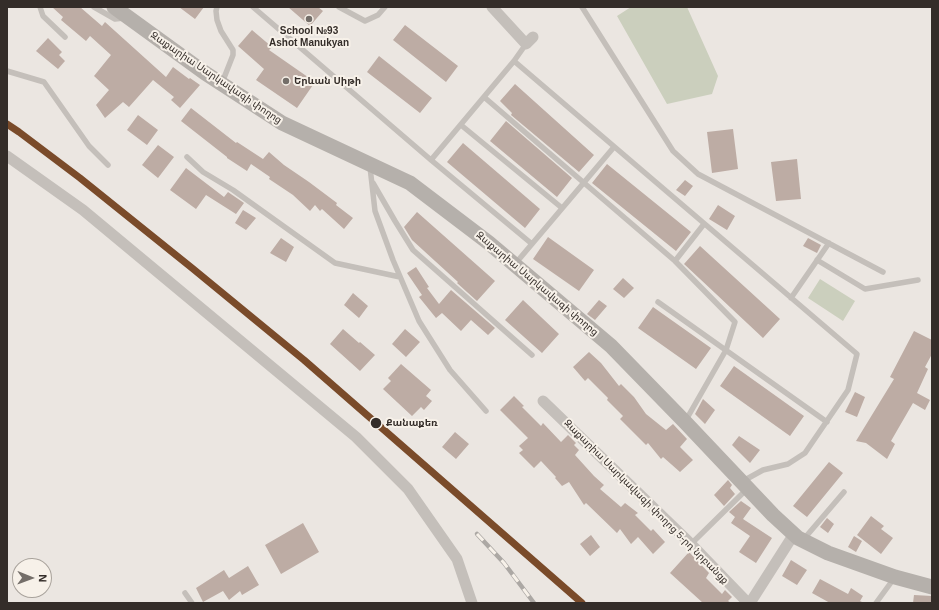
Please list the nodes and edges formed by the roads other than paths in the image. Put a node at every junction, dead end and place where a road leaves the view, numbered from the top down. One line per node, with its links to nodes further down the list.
1 (40, 7): 11 (lane)
2 (94, 7): 10 (lane)
3 (114, 7): 10 (main road, Զաքարիա Սարկավագի փողոց)
4 (217, 7): 15 (lane)
5 (253, 7): 21 (lane)
6 (339, 7): 7 (lane)
7 (385, 7)
8 (492, 7): 12 (street)
9 (582, 7): 28 (lane)
10 (128, 18): 15 (main road, Զաքարիա Սարկավագի փողոց)
11 (65, 37)
12 (530, 40): 13 (lane)
13 (514, 61): 16 (lane); 18 (lane)
14 (7, 71): 23 (lane)
15 (222, 84): 22 (main road, Զաքարիա Սարկավագի փողոց)
16 (484, 97): 17 (lane); 25 (lane)
17 (461, 125): 21 (lane); 26 (lane)
18 (614, 146): 25 (lane); 27 (lane)
19 (7, 156): 52 (street)
20 (187, 157): 34 (lane)
21 (431, 160): 29 (lane)
22 (370, 164): 24 (lane); 32 (main road, Զաքարիա Սարկավագի փողոց)
23 (108, 165)
24 (372, 181): 34 (lane); 39 (lane)
25 (584, 182): 26 (lane); 31 (lane)
26 (562, 208): 29 (lane)
27 (704, 224): 31 (lane); 36 (lane)
28 (829, 243): 30 (lane); 33 (lane)
29 (532, 244): 32 (lane)
30 (817, 260): 35 (lane); 36 (lane)
31 (674, 261): 38 (lane)
32 (514, 265): 42 (main road, Զաքարիա Սարկավագի փողոց)
33 (883, 272)
34 (400, 277): 41 (lane)
35 (918, 280)
36 (791, 298): 43 (lane)
37 (658, 302): 38 (lane)
38 (726, 350): 42 (lane); 43 (lane)
39 (532, 355)
40 (543, 401): 47 (street, Զաքարիա Սարկավագի փողոց 5-րդ նրբանցք)
41 (486, 412)
42 (685, 422): 44 (main road, Զաքարիա Սարկավագի փողոց)
43 (827, 422): 44 (lane)
44 (744, 486): 46 (main road, Զաքարիա Սարկավագի փողոց); 47 (lane)
45 (844, 492): 46 (lane)
46 (798, 538): 48 (main road, Զաքարիա Սարկավագի փողոց); 53 (street)
47 (691, 544): 53 (street, Զաքարիա Սարկավագի փողոց 5-րդ նրբանցք)
48 (895, 577): 49 (main road, Զաքարիա Սարկավագի փողոց); 54 (lane)
49 (932, 587)
50 (185, 593): 51 (lane)
51 (192, 603)
52 (472, 603)
53 (749, 603)
54 (876, 603)

